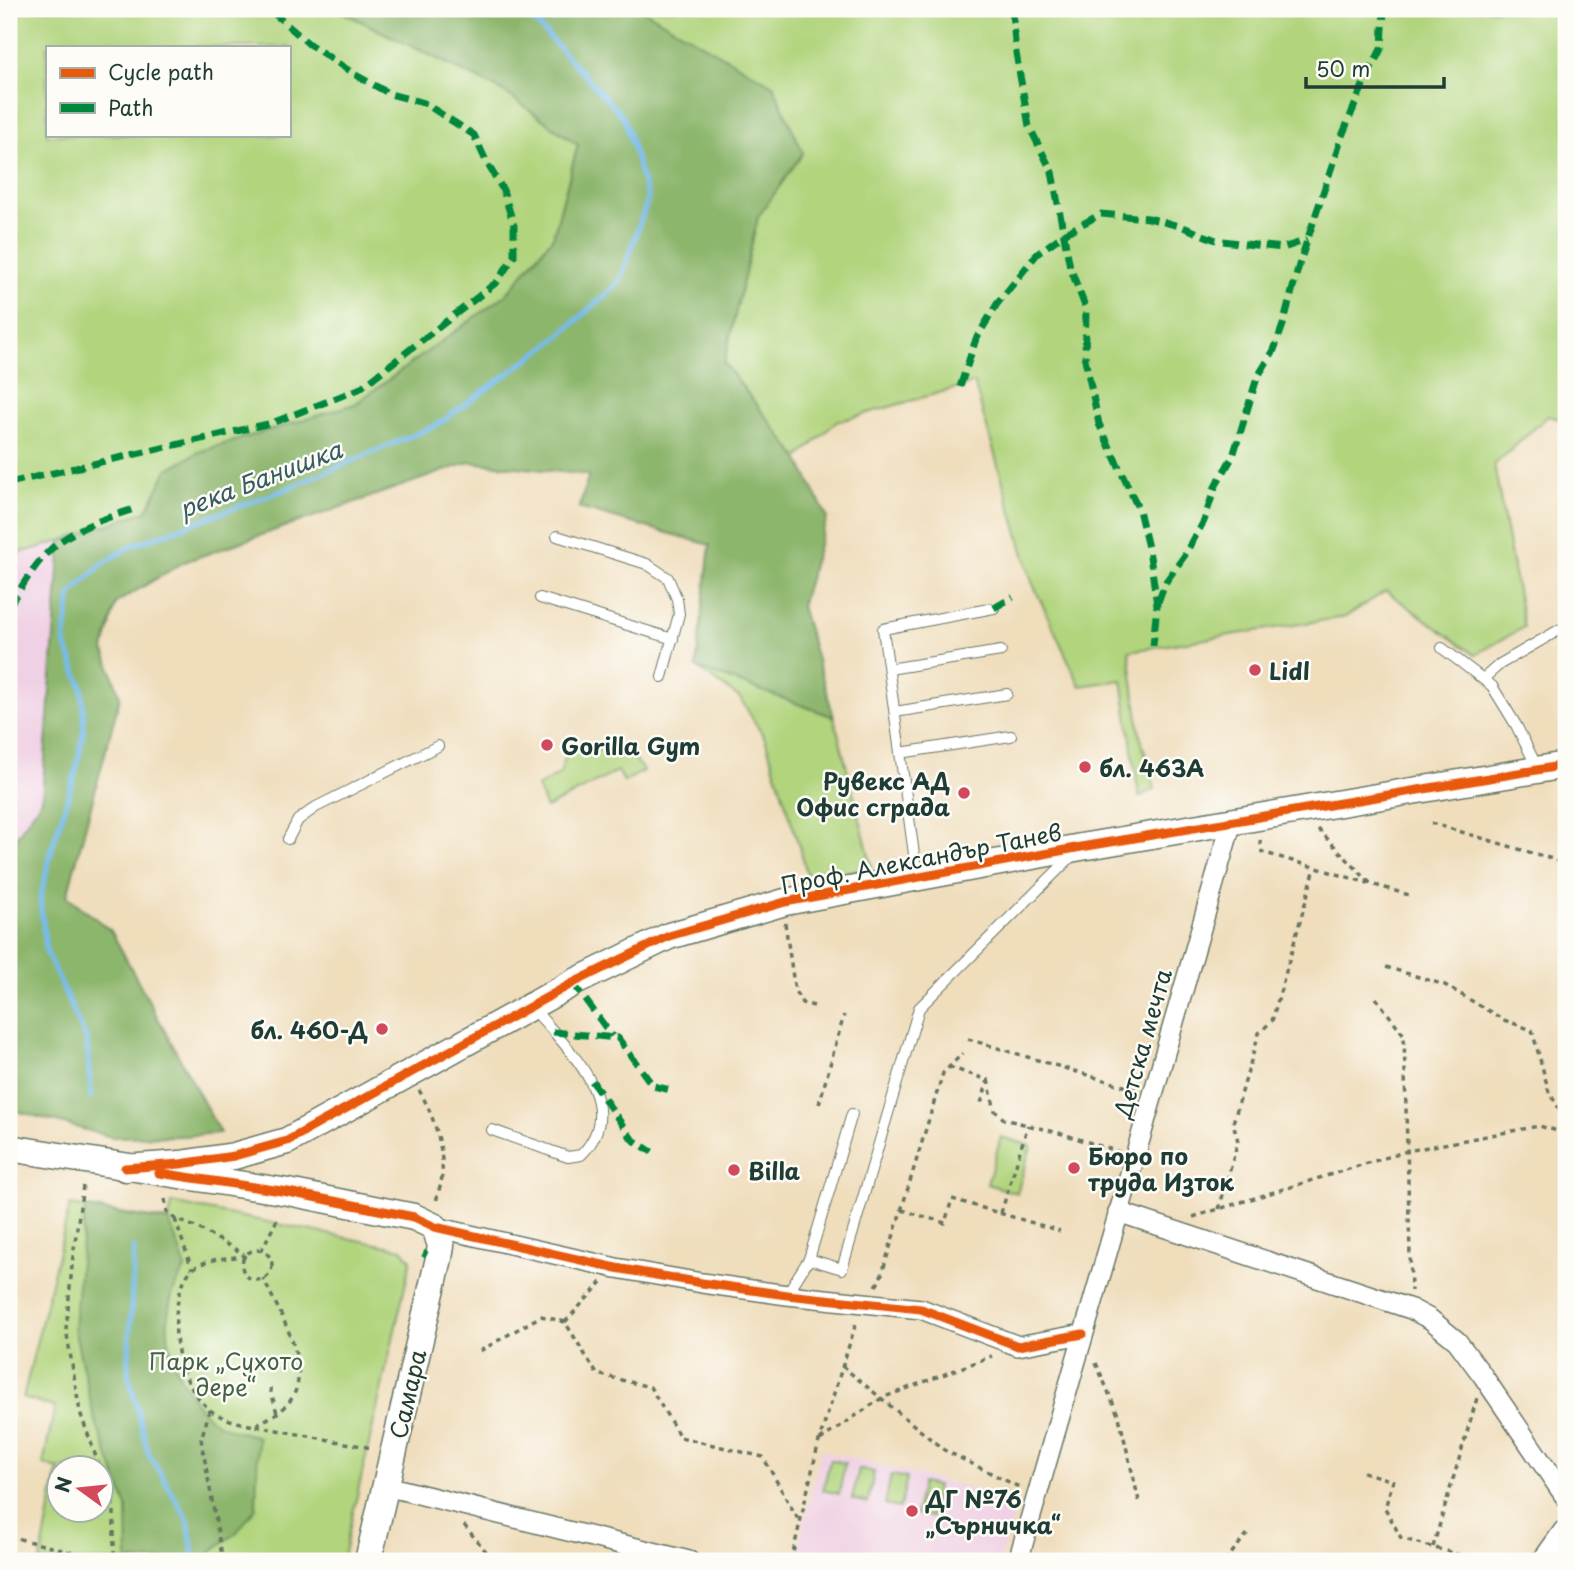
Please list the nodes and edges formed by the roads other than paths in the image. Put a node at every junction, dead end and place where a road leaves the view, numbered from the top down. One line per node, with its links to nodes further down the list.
1 (557, 536): 5 (lane)
2 (540, 598): 5 (lane)
3 (994, 608): 8 (lane)
4 (1566, 626): 10 (lane)
5 (673, 639): 9 (lane)
6 (1442, 648): 10 (lane)
7 (1001, 651): 8 (lane)
8 (889, 669): 12 (lane)
9 (662, 677)
10 (1484, 678): 17 (lane)
11 (1007, 694): 12 (lane)
12 (895, 712): 15 (lane)
13 (1011, 736): 15 (lane)
14 (438, 746): 19 (lane)
15 (900, 753): 21 (lane)
16 (1566, 765): 17 (street, Проф. Александър Танев)
17 (1539, 770): 18 (street, Проф. Александър Танев)
18 (1243, 819): 20 (street, Проф. Александър Танев); 29 (street, Детска мечта)
19 (288, 839)
20 (1081, 847): 21 (street, Проф. Александър Танев); 31 (lane)
21 (917, 877): 22 (street, Проф. Александър Танев)
22 (532, 1006): 24 (lane); 25 (street, Проф. Александър Танев)
23 (852, 1114): 31 (lane)
24 (492, 1130)
25 (287, 1141): 27 (street, Проф. Александър Танев); 28 (street)
26 (9, 1148): 27 (street)
27 (124, 1168): 28 (street)
28 (288, 1192): 30 (street)
29 (1118, 1212): 33 (street, Детска мечта); 35 (street)
30 (435, 1227): 32 (street); 34 (street, Самара)
31 (809, 1259): 32 (lane)
32 (787, 1295): 33 (street)
33 (1083, 1334): 39 (street, Детска мечта)
34 (386, 1486): 37 (street, Самара); 38 (street)
35 (1566, 1498)
36 (1566, 1533): 40 (street)
37 (368, 1561)
38 (689, 1561)
39 (1018, 1561)
40 (1546, 1561)

